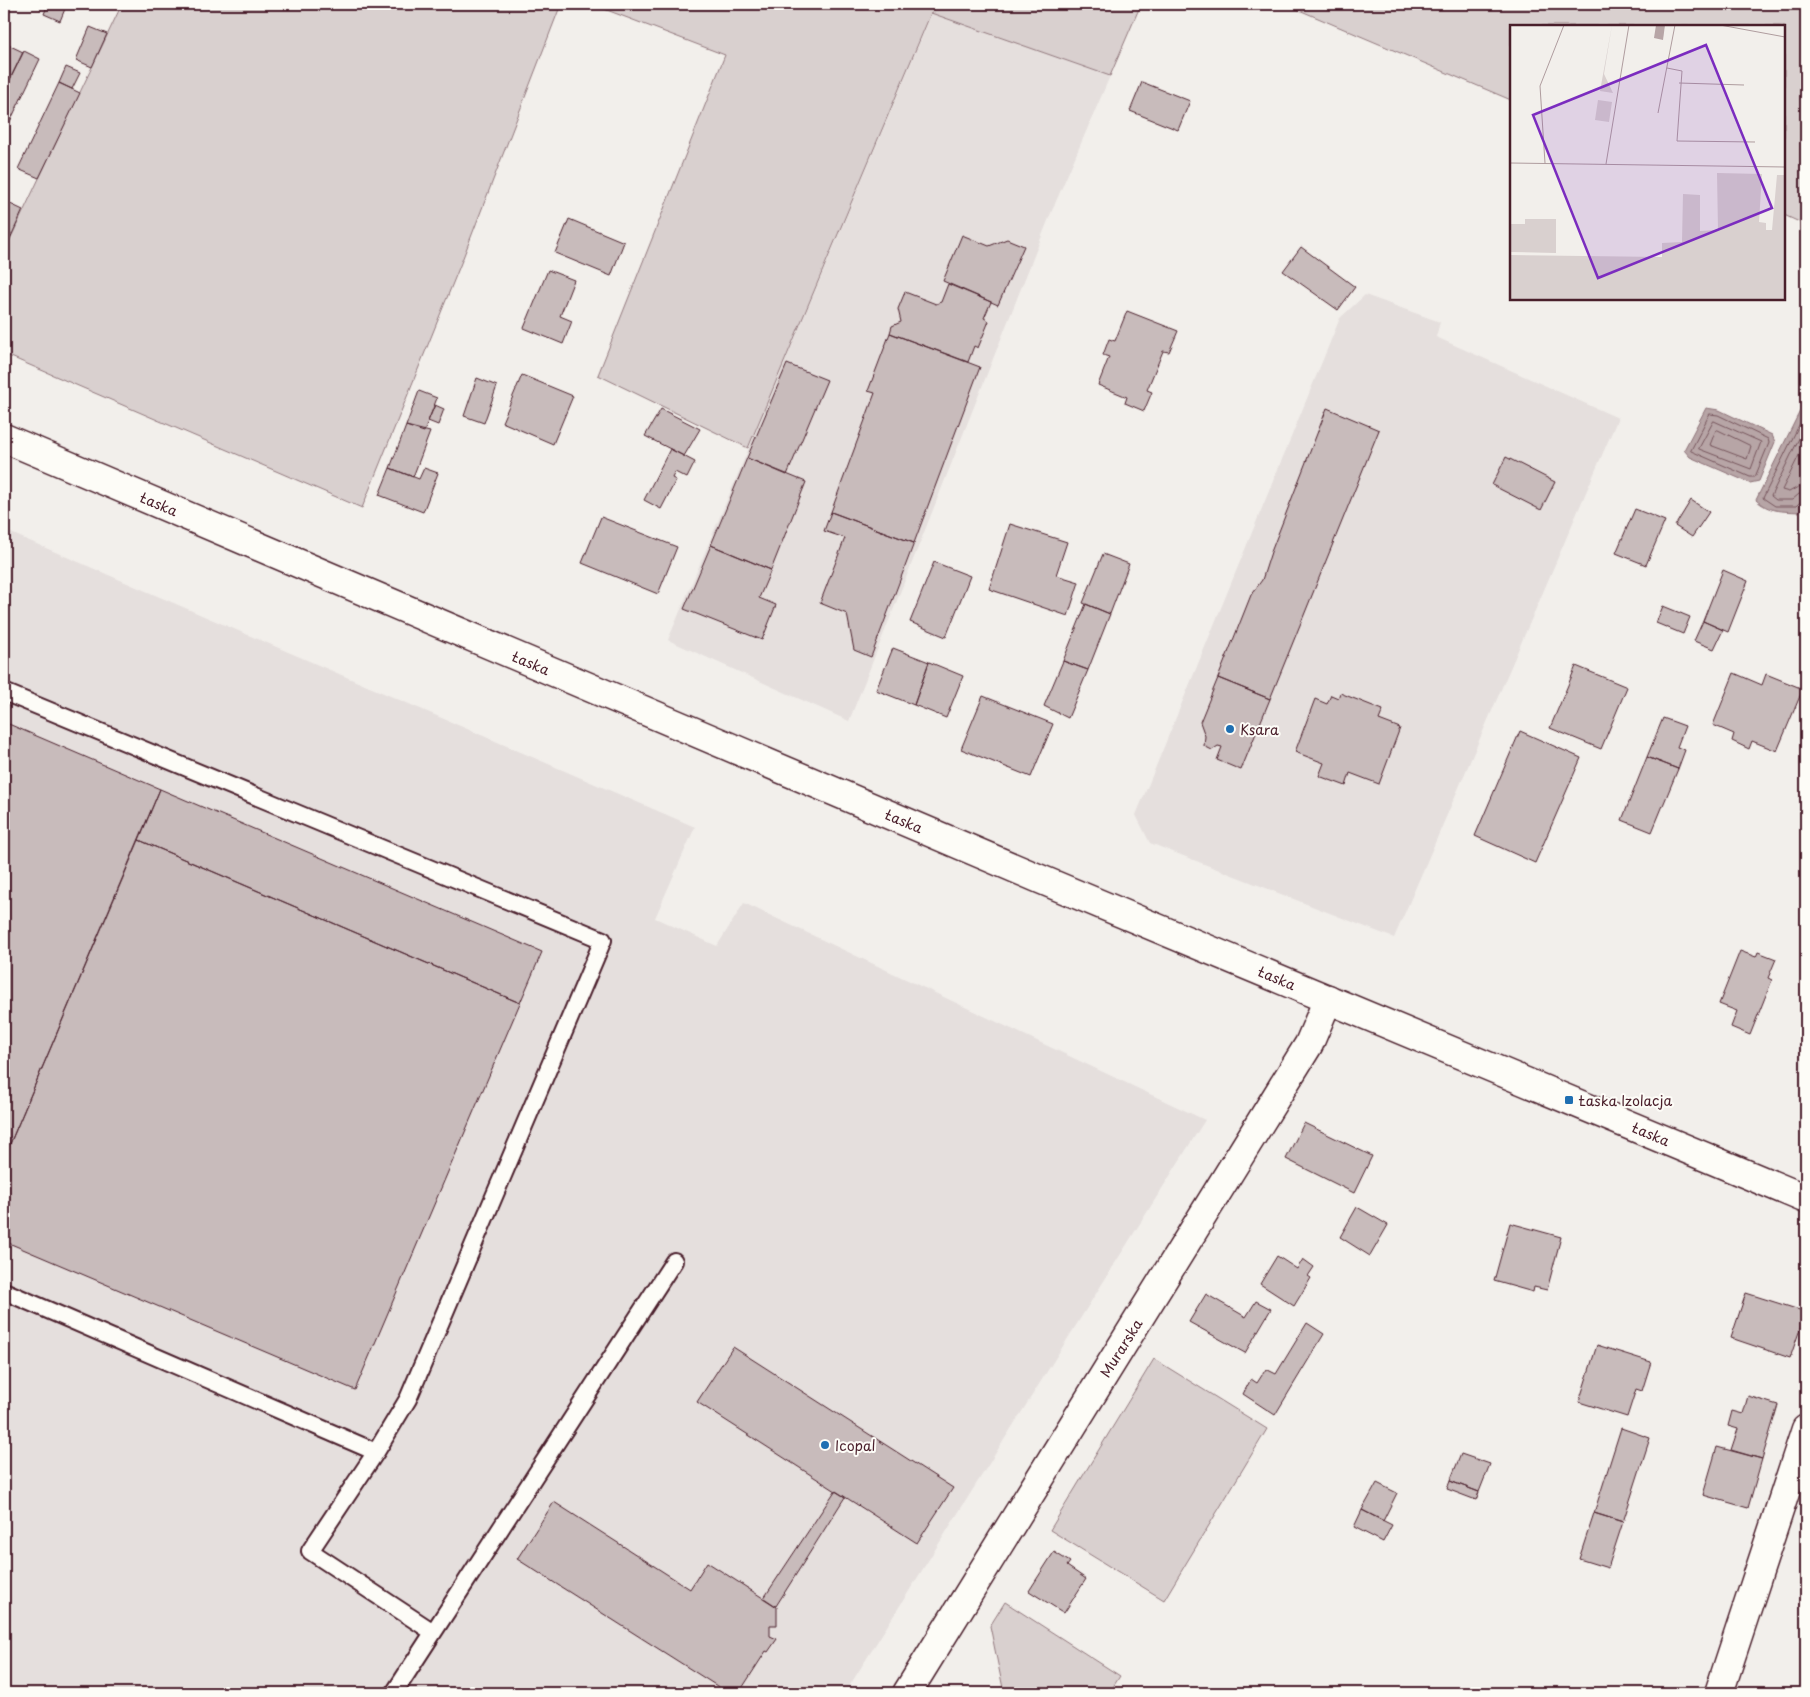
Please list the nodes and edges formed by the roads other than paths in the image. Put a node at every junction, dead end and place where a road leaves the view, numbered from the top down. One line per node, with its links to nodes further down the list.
1 (4, 438): 3 (main road, Łaska)
2 (4, 692): 8 (lane)
3 (1328, 999): 4 (main road, Łaska); 11 (main road, Murarska)
4 (1806, 1199)
5 (674, 1261): 9 (lane)
6 (4, 1291): 8 (lane)
7 (1806, 1429): 12 (main road)
8 (376, 1452): 9 (lane)
9 (433, 1632): 10 (lane)
10 (394, 1693)
11 (907, 1693)
12 (1719, 1693)

